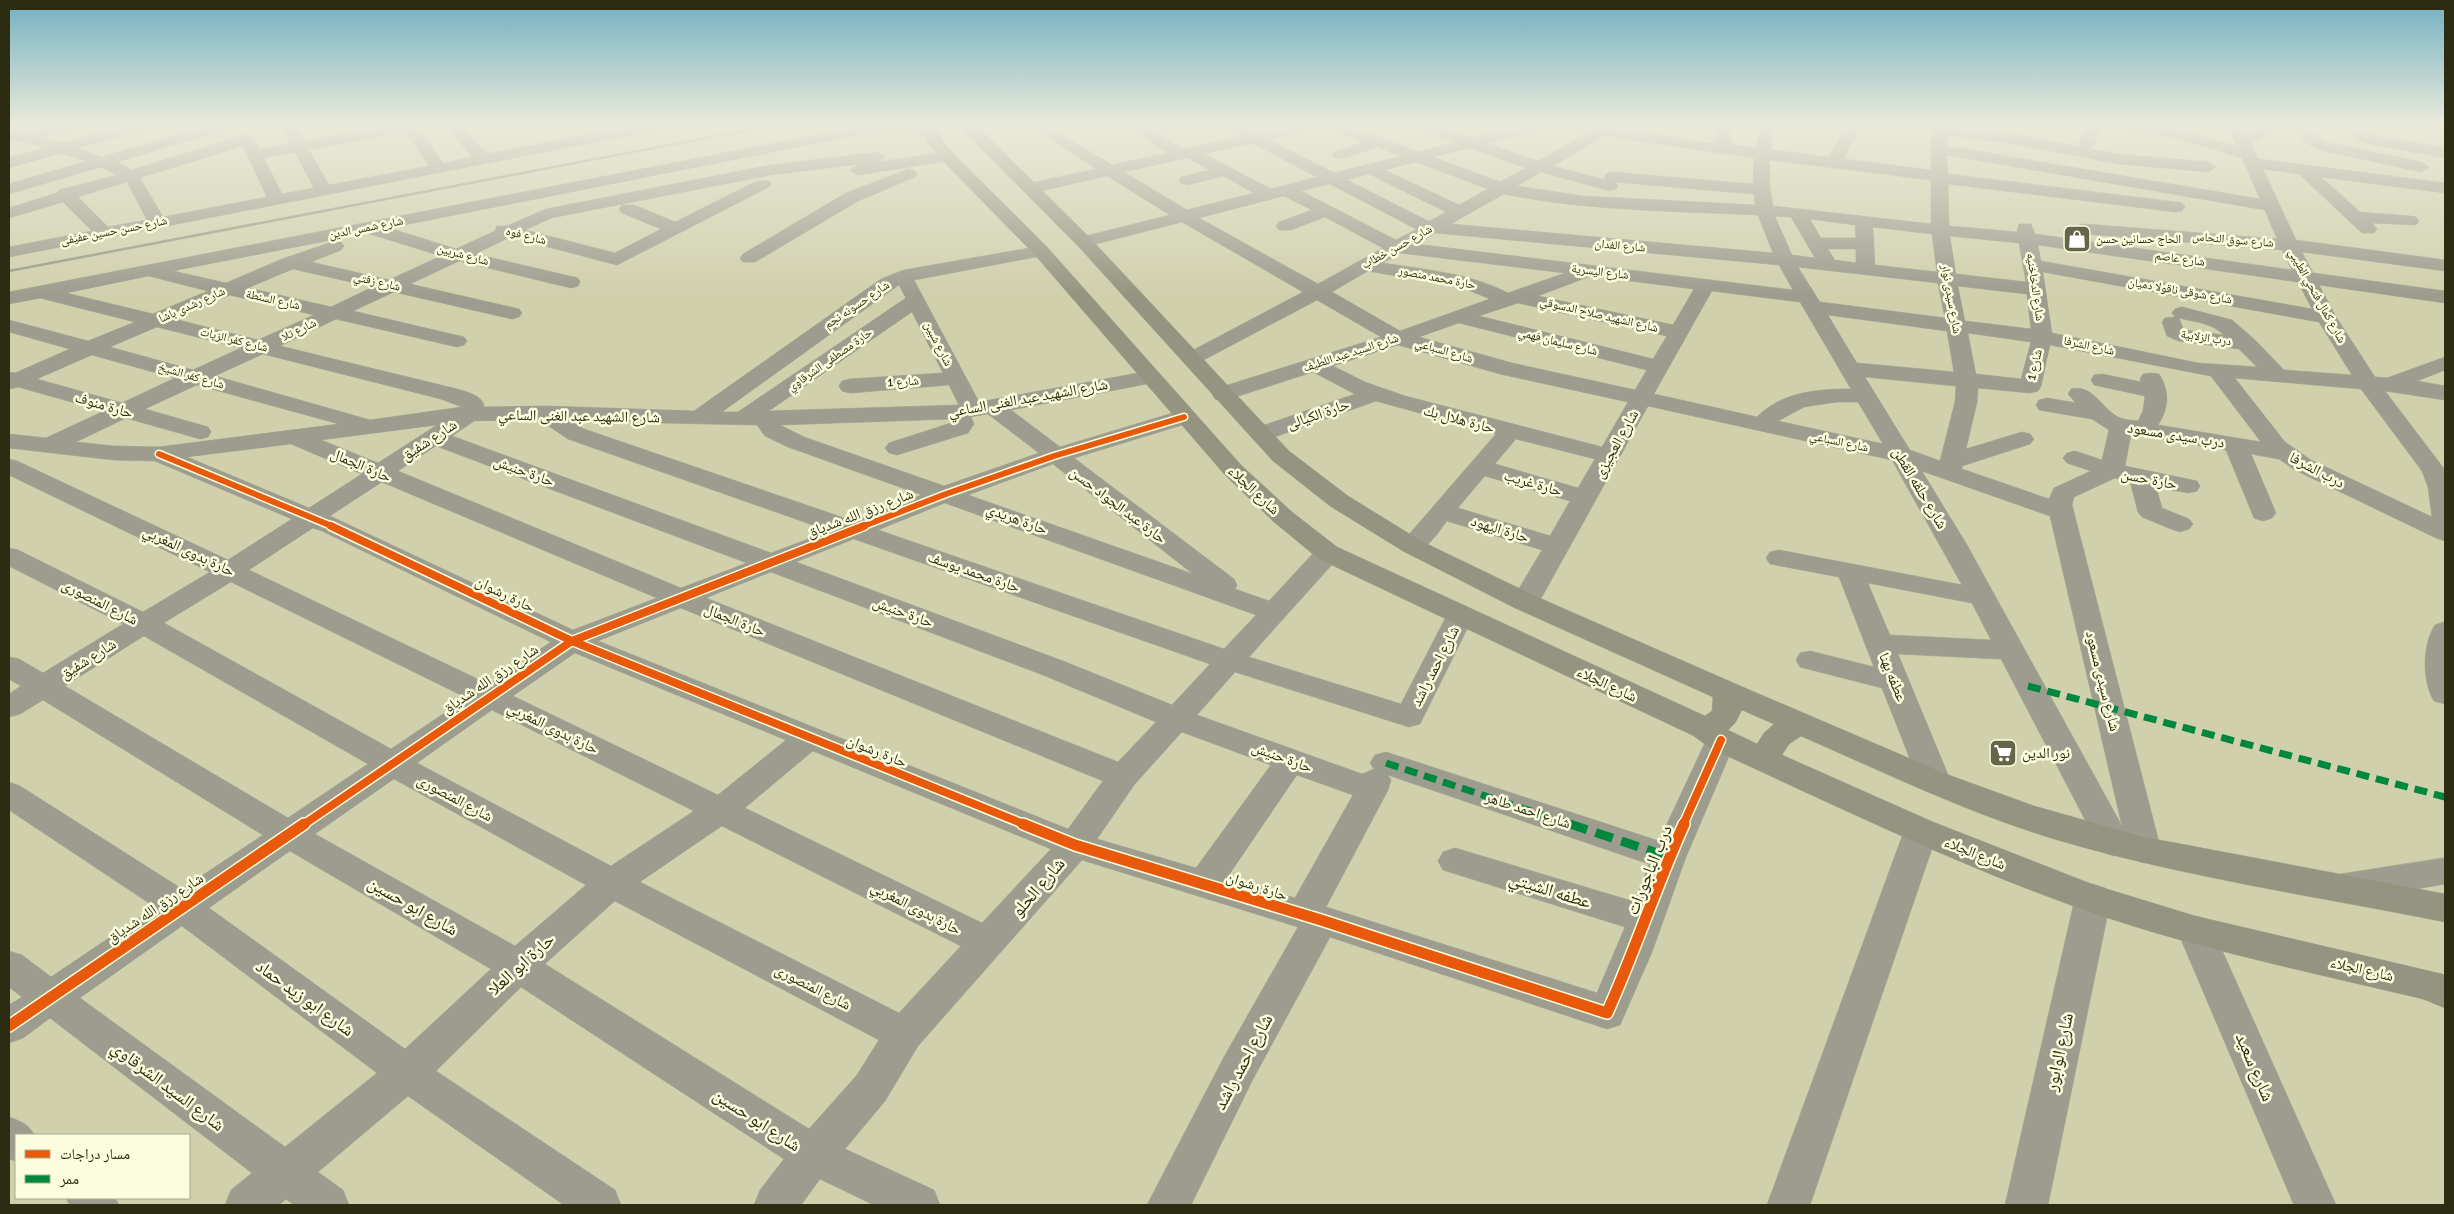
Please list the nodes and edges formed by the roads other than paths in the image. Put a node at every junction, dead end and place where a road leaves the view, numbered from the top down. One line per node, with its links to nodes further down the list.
1 (34, 182): 38 (street)
2 (107, 182): 43 (street)
3 (134, 182): 60 (street)
4 (268, 182): 45 (street)
5 (319, 182): 35 (street)
6 (351, 182): 35 (street, شارع حسن حسين عفيفى)
7 (355, 182): 35 (street, شارع حسن حسين عفيفى)
8 (592, 182): 63 (street, شارع شمس الدين)
9 (601, 182): 46 (street, شارع شمس الدين)
10 (653, 182): 39 (street)
11 (729, 182): 39 (street)
12 (747, 182): 50 (street)
13 (759, 182): 67 (street)
14 (890, 182): 84 (street)
15 (994, 182): 78 (main road, شارع الجلاء)
16 (1000, 182): 72 (main road, شارع الجلاء)
17 (1128, 182): 58 (street, شارع السباعي)
18 (1245, 182): 44 (street)
19 (1317, 182): 40 (street)
20 (1338, 182): 64 (street, شارع الفدان)
21 (1399, 182): 51 (street)
22 (1484, 182): 36 (street)
23 (1512, 182): 36 (street, شارع حسن خطاب)
24 (1611, 182): 25 (street); 47 (street)
25 (1628, 182)
26 (1753, 182): 47 (street)
27 (1759, 182): 85 (street, شارع حلقه القطن)
28 (1761, 182): 54 (street, شارع عاصم)
29 (1940, 182): 68 (street, شارع سيدى نوار)
30 (1975, 182): 52 (street)
31 (2156, 182): 48 (street)
32 (2261, 182): 49 (street, شارع كمال فتحي الطيبي)
33 (2318, 182): 41 (street)
34 (2418, 182): 37 (street)
35 (323, 188): 45 (street, شارع حسن حسين عفيفى)
36 (1501, 188): 47 (street); 51 (street, شارع حسن خطاب)
37 (2445, 188)
38 (9, 189)
39 (661, 190): 61 (street)
40 (1286, 190): 44 (street); 53 (street)
41 (2326, 190): 42 (street); 65 (street)
42 (2345, 192)
43 (66, 194): 55 (street); 69 (street)
44 (1268, 194): 58 (street)
45 (275, 197): 60 (street, شارع حسن حسين عفيفى)
46 (524, 197): 56 (street, شارع شمس الدين); 61 (street)
47 (1606, 202)
48 (2248, 202): 49 (street); 66 (street)
49 (2272, 206): 75 (street, شارع كمال فتحي الطيبي)
50 (628, 210): 61 (street); 67 (street)
51 (1461, 210): 57 (street); 64 (street, شارع حسن خطاب)
52 (2191, 210)
53 (1326, 211): 62 (street); 77 (street)
54 (1797, 212): 59 (street, شارع عاصم); 73 (street)
55 (9, 213)
56 (436, 214): 63 (street, شارع شمس الدين); 70 (street, شارع فوه)
57 (1492, 214)
58 (1184, 216): 72 (street); 105 (street, شارع السباعي)
59 (1864, 220): 68 (street, شارع عاصم); 74 (street)
60 (156, 221): 69 (street, شارع حسن حسين عفيفى)
61 (564, 225): 70 (street, شارع تلا); 81 (street)
62 (1285, 226)
63 (366, 227): 80 (street, شارع شمس الدين); 82 (street, شارع شربين); 86 (street, شارع رشدى باشا); 101 (street, شارع شمس الدين)
64 (1431, 227): 77 (street, شارع حسن خطاب); 85 (street, شارع الفدان)
65 (2404, 227)
66 (2245, 228): 71 (street, شارع سوق النحاس); 75 (street, شارع سوق النحاس)
67 (675, 229): 81 (street, شارع فوه)
68 (1940, 230): 71 (street, شارع عاصم); 96 (street, شارع سيدى نوار)
69 (102, 231): 76 (street, شارع حسن حسين عفيفى); 79 (street, شارع حسن حسين عفيفى)
70 (510, 232): 81 (street, شارع فوه); 82 (street, شارع تلا)
71 (2027, 233): 88 (street, شارع الدخاخنيه); 95 (street, شارع عاصم)
72 (1084, 242): 125 (main road, شارع الجلاء)
73 (1816, 243): 74 (street); 90 (street)
74 (1865, 244): 91 (street)
75 (2289, 245): 83 (street, شارع سوق النحاس); 95 (street, شارع كمال فتحي الطيبي)
76 (9, 246)
77 (1396, 247): 87 (street, شارع حسن خطاب); 93 (street, شارع اليسرية)
78 (1041, 251): 94 (street, شارع حسونه نجم); 131 (main road, شارع الجلاء)
79 (9, 252)
80 (242, 252): 86 (street, شارع زفتي); 92 (street, شارع شمس الدين)
81 (590, 252)
82 (460, 256): 97 (street, شارع شربين); 99 (street, شارع تلا)
83 (2376, 256): 89 (street, شارع سوق النحاس); 103 (street)
84 (749, 258)
85 (1784, 260): 90 (street, شارع الفدان); 110 (street, شارع حلقه القطن)
86 (292, 264): 99 (street, شارع زفتي); 102 (street, شارع رشدى باشا)
87 (1365, 265): 105 (street, شارع حسن خطاب); 108 (street, حارة محمد منصور)
88 (2033, 265): 100 (street, شارع الدخاخنيه); 114 (street, شارع شوقى ناقولا دميان)
89 (2445, 265)
90 (1829, 266): 91 (street, شارع الفدان)
91 (1866, 270): 96 (street, شارع الفدان)
92 (148, 271): 102 (street, شارع السنطة); 104 (street, شارع شمس الدين)
93 (1591, 271): 98 (street, شارع اليسرية); 108 (street, شارع السيد عبد اللطيف)
94 (904, 276): 109 (street, شارع شبين); 155 (street, شارع حسونه نجم)
95 (2305, 277): 103 (street, شارع عاصم); 114 (street, شارع كمال فتحي الطيبي)
96 (1947, 279): 100 (street, شارع الفدان); 117 (street, شارع سيدى نوار)
97 (571, 282)
98 (1706, 285): 110 (street, شارع اليسرية); 119 (street, شارع العجيزى)
99 (394, 286): 111 (street, شارع زفتي); 112 (street, شارع تلا)
100 (2035, 289): 120 (street, شارع الدخاخنيه)
101 (9, 290)
102 (226, 290): 112 (street, شارع السنطة); 116 (street, شارع رشدى باشا)
103 (2396, 290): 106 (street, شارع عاصم)
104 (40, 292): 107 (street, شارع شمس الدين); 116 (street, شارع كفر الزيات)
105 (1316, 292): 121 (street, شارع السباعي); 125 (street, شارع حسن خطاب)
106 (2445, 297)
107 (9, 298)
108 (1512, 298): 113 (street, شارع السيد عبد اللطيف); 119 (street, شارع الشهيد صلاح الدسوقي)
109 (916, 300): 134 (street, شارع شبين); 156 (street, حارة مصطفى الشرقاوي)
110 (1808, 302): 117 (street, شارع الشرفا); 129 (street, شارع حلقه القطن)
111 (512, 313)
112 (334, 314): 122 (street, شارع السنطة); 123 (street, شارع تلا)
113 (1456, 317): 121 (street, شارع السيد عبد اللطيف); 128 (street, شارع سليمان فهمي)
114 (2326, 317): 138 (street, شارع كمال فتحي الطيبي)
115 (2177, 318): 132 (street, درب الزلابية)
116 (157, 321): 123 (street, شارع كفر الزيات); 124 (street, شارع رشدى باشا)
117 (1956, 325): 120 (street, شارع الشرفا); 137 (street, شارع سيدى نوار)
118 (9, 326): 124 (street, شارع كفر الشيخ)
119 (1680, 333): 128 (street, شارع العجيزى)
120 (2042, 336): 130 (street, شارع الشرفا); 137 (street, شارع 1)
121 (1398, 338): 127 (street, شارع السيد عبد اللطيف); 146 (street, شارع السباعي)
122 (457, 341)
123 (264, 347): 133 (street, شارع تلا); 152 (street, شارع كفر الزيات)
124 (92, 349): 133 (street, شارع كفر الشيخ); 135 (street, شارع رشدى باشا)
125 (1191, 359): 142 (main road, شارع الجلاء)
126 (2445, 363): 138 (street)
127 (1316, 365): 142 (street, شارع السيد عبد اللطيف); 143 (street, حارة هلال بك)
128 (1660, 368): 146 (street, شارع العجيزى)
129 (1849, 370): 137 (street); 145 (street, شارع حلقه القطن)
130 (2218, 371): 132 (street, شارع الشرفا); 172 (street, درب الشرفا)
131 (1149, 376): 148 (street, شارع الشهيد عبد الغنى الساعي); 154 (main road, شارع الجلاء)
132 (2278, 376): 138 (street, شارع الشرفا)
133 (197, 378): 149 (street, شارع تلا); 158 (street, شارع كفر الشيخ)
134 (956, 378): 139 (street, شارع 1); 148 (street, شارع شبين)
135 (11, 380): 149 (street, حارة منوف)
136 (2102, 380): 159 (street)
137 (1968, 382): 181 (street, شارع سيدى نوار)
138 (2379, 383): 140 (street, شارع الشرفا); 193 (street, شارع كمال فتحي الطيبي)
139 (850, 386)
140 (2416, 387): 141 (street, شارع الشرفا); 153 (street)
141 (2445, 393)
142 (1223, 394): 162 (main road, شارع الجلاء)
143 (1375, 394): 161 (street, حارة هلال بك); 162 (street, حارة الكيالى)
144 (2079, 394): 151 (street, درب سيدى مسعود)
145 (1865, 396): 157 (street); 174 (street, شارع حلقه القطن)
146 (1642, 399): 157 (street, شارع السباعي); 176 (street, شارع العجيزى)
147 (2047, 405): 151 (street)
148 (975, 410): 156 (street, شارع الشهيد عبد الغنى الساعي); 164 (street); 175 (street, حارة عبد الجواد حسن)
149 (125, 411): 160 (street, حارة منوف); 169 (street, شارع تلا)
150 (546, 413): 152 (street, شارع الشهيد عبد الغنى الساعي); 155 (street, شارع الشهيد عبد الغنى الساعي); 195 (street, حارة محمد يوسف)
151 (2099, 413): 159 (street, درب سيدى مسعود)
152 (469, 414): 158 (street, شارع الشهيد عبد الغنى الساعي); 166 (street, شارع شفيق)
153 (2445, 414)
154 (1184, 417): 175 (street, شارع رزق الله شدياق); 199 (main road, شارع الجلاء)
155 (698, 418): 156 (street, شارع الشهيد عبد الغنى الساعي)
156 (754, 419): 187 (street, حارة هريدي)
157 (1762, 425): 163 (street, شارع السباعي)
158 (372, 426): 165 (street, شارع الشهيد عبد الغنى الساعي)
159 (2132, 428): 177 (street, درب سيدى مسعود); 183 (street)
160 (200, 432)
161 (1510, 432): 176 (street, حارة هلال بك); 182 (street)
162 (1261, 434): 197 (main road, شارع الجلاء)
163 (1806, 435): 174 (street, شارع السباعي); 178 (street)
164 (936, 436): 170 (street); 171 (street)
165 (293, 437): 173 (street, شارع الشهيد عبد الغنى الساعي); 184 (street, حارة الجمال)
166 (434, 437): 184 (street, شارع شفيق); 202 (street, حارة حنيش)
167 (2022, 439): 181 (street)
168 (9, 440): 169 (street, شارع الشهيد عبد الغنى الساعي)
169 (50, 445): 173 (street, شارع الشهيد عبد الغنى الساعي)
170 (897, 448)
171 (957, 451)
172 (2285, 453): 177 (street, درب سيدى مسعود); 196 (street, درب الشرفا)
173 (159, 454): 192 (street, حارة رشوان)
174 (1900, 455): 181 (street, شارع السباعي); 206 (street, شارع حلقه القطن)
175 (1054, 456): 187 (street, شارع رزق الله شدياق); 208 (street, حارة عبد الجواد حسن)
176 (1609, 456): 188 (street, شارع العجيزى)
177 (2232, 456): 191 (street)
178 (1802, 458)
179 (2075, 458): 183 (street, حارة حسن)
180 (9, 466): 203 (street, حارة بدوى المغربي)
181 (1950, 467): 190 (street, شارع السباعي)
182 (1480, 468): 188 (street, حارة غريب); 189 (street)
183 (2110, 470): 185 (street, حارة حسن); 190 (street)
184 (379, 473): 192 (street, شارع شفيق); 205 (street, حارة الجمال)
185 (2141, 477): 186 (street, حارة حسن); 194 (street)
186 (2188, 486)
187 (946, 494): 195 (street, شارع رزق الله شدياق); 208 (street, حارة هريدي)
188 (1586, 498): 198 (street, شارع العجيزى)
189 (1442, 511): 197 (street); 198 (street, حارة اليهود)
190 (2062, 512): 241 (street, شارع سيدى مسعود)
191 (2262, 513)
192 (311, 517): 203 (street, شارع شفيق); 212 (street, حارة رشوان)
193 (2445, 518)
194 (2180, 524)
195 (855, 530): 202 (street, شارع رزق الله شدياق); 216 (street, حارة محمد يوسف)
196 (2445, 533)
197 (1412, 546): 207 (main road, شارع الجلاء)
198 (1558, 547): 207 (street, شارع العجيزى)
199 (1328, 553): 208 (street, شارع الحلو); 209 (main road, شارع الجلاء)
200 (9, 556): 210 (street, شارع المنصورى)
201 (1779, 558): 204 (street)
202 (770, 562): 205 (street, شارع رزق الله شدياق); 225 (street, حارة حنيش)
203 (231, 570): 210 (street, شارع شفيق); 222 (street, حارة بدوى المغربي)
204 (1850, 572): 206 (street); 213 (street, عطفه بهنا)
205 (679, 597): 212 (street, شارع رزق الله شدياق); 232 (street, حارة الجمال)
206 (1982, 598): 214 (street, شارع حلقه القطن)
207 (1525, 602): 220 (main road, شارع الجلاء)
208 (1259, 606): 216 (street, شارع الحلو)
209 (1460, 615): 224 (street, شارع احمد راشد); 227 (main road, شارع الجلاء)
210 (144, 624): 219 (street, شارع شفيق); 231 (street, شارع المنصورى)
211 (2445, 631): 221 (street)
212 (572, 641): 222 (street, شارع رزق الله شدياق); 228 (street, حارة رشوان)
213 (1880, 644): 214 (street); 218 (street, عطفه بهنا)
214 (2010, 650): 239 (street, شارع حلقه القطن)
215 (1810, 660): 218 (street)
216 (1230, 661): 224 (street, حارة محمد يوسف); 225 (street, شارع الحلو)
217 (9, 666): 219 (street, شارع ابو حسين)
218 (1895, 682): 234 (street, عطفه بهنا)
219 (44, 686): 223 (street, شارع شفيق); 238 (street, شارع ابو حسين)
220 (1727, 692): 226 (main road, شارع الجلاء); 227 (main road)
221 (2445, 694)
222 (488, 696): 231 (street, شارع رزق الله شدياق); 236 (street, حارة بدوى المغربي)
223 (9, 707)
224 (1409, 717)
225 (1176, 718): 230 (street, حارة حنيش); 232 (street, شارع الحلو)
226 (1801, 724): 229 (main road); 234 (main road, شارع الجلاء)
227 (1713, 735): 229 (main road, شارع الجلاء); 242 (street, درب الباجورات)
228 (809, 738): 236 (street, حارة ابو العلا); 240 (street, حارة رشوان)
229 (1765, 758): 237 (main road, شارع الجلاء)
230 (1291, 760): 233 (street, حارة حنيش); 246 (street)
231 (391, 763): 238 (street, شارع رزق الله شدياق); 245 (street, شارع المنصورى)
232 (1123, 777): 240 (street, شارع الحلو)
233 (1378, 778): 242 (street, شارع احمد طاهر); 251 (street, شارع احمد راشد)
234 (1935, 782): 239 (main road, شارع الجلاء)
235 (9, 794): 249 (street, شارع ابو زيد حماد)
236 (721, 810): 245 (street, حارة ابو العلا); 254 (street, حارة بدوى المغربي)
237 (1921, 830): 248 (main road, شارع الجلاء); 271 (street)
238 (288, 834): 249 (street, شارع رزق الله شدياق); 256 (street, شارع ابو حسين)
239 (2114, 843): 241 (main road, شارع الجلاء)
240 (1075, 845): 246 (street, حارة رشوان); 254 (street, شارع الحلو)
241 (2144, 850): 247 (main road, شارع الجلاء)
242 (1669, 857): 252 (street, درب الباجورات)
243 (1454, 861): 252 (street, عطفه الشيتي)
244 (2445, 871): 247 (street)
245 (612, 883): 256 (street, حارة ابو العلا); 261 (street, شارع المنصورى)
246 (1205, 883): 251 (street, حارة رشوان)
247 (2339, 888): 250 (main road, شارع الجلاء)
248 (2093, 898): 253 (main road, شارع الجلاء); 272 (street, شارع الوابور)
249 (182, 907): 258 (street, شارع رزق الله شدياق); 262 (street, شارع ابو زيد حماد)
250 (2445, 908)
251 (1312, 917): 259 (street, حارة رشوان); 270 (street, شارع احمد راشد)
252 (1645, 919): 259 (street, درب الباجورات)
253 (2196, 930): 257 (main road, شارع الجلاء); 273 (street, شارع سعيد)
254 (988, 944): 261 (street, شارع الحلو)
255 (9, 966): 258 (street, شارع السيد الشرقاوي)
256 (518, 966): 262 (street, حارة ابو العلا); 263 (street, شارع ابو حسين)
257 (2445, 992)
258 (50, 998): 260 (street, شارع رزق الله شدياق); 264 (street, شارع السيد الشرقاوي)
259 (1608, 1013)
260 (9, 1026)
261 (904, 1034): 263 (street, شارع الحلو)
262 (407, 1073): 264 (street, حارة ابو العلا); 267 (street, شارع ابو زيد حماد)
263 (813, 1155): 268 (street, شارع الحلو); 269 (street, شارع ابو حسين)
264 (284, 1173): 265 (street, حارة ابو العلا); 266 (street, شارع السيد الشرقاوي)
265 (246, 1205)
266 (328, 1205)
267 (600, 1205)
268 (776, 1205)
269 (919, 1205)
270 (1169, 1205)
271 (1788, 1205)
272 (2026, 1205)
273 (2315, 1205)

